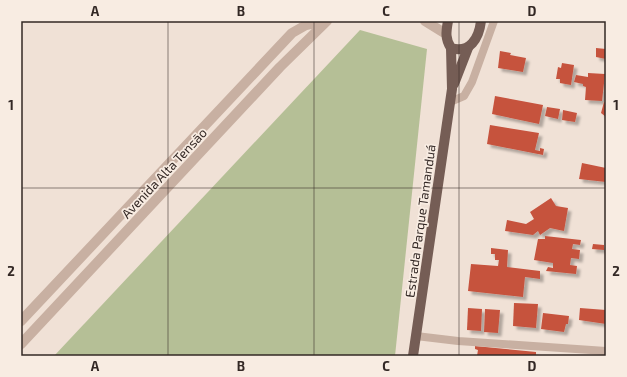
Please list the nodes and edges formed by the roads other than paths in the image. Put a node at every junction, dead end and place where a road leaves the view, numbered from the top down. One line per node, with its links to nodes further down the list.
1 (324, 21): 12 (street, Avenida Alta Tensāo)
2 (327, 21): 14 (street, Avenida Alta Tensāo)
3 (425, 21): 7 (street)
4 (448, 21): 7 (main road)
5 (481, 21): 9 (main road, Estrada Parque Tamanduá)
6 (494, 21): 11 (street)
7 (446, 34): 8 (main road, Estrada Parque Tamanduá)
8 (451, 48): 9 (main road); 10 (main road, Estrada Parque Tamanduá)
9 (468, 48): 10 (main road, Estrada Parque Tamanduá)
10 (452, 89): 11 (main road, Estrada Parque Tamanduá)
11 (450, 102): 13 (main road, Estrada Parque Tamanduá)
12 (21, 321)
13 (416, 336): 15 (street); 16 (main road, Estrada Parque Tamanduá)
14 (21, 344)
15 (606, 351)
16 (413, 356)

